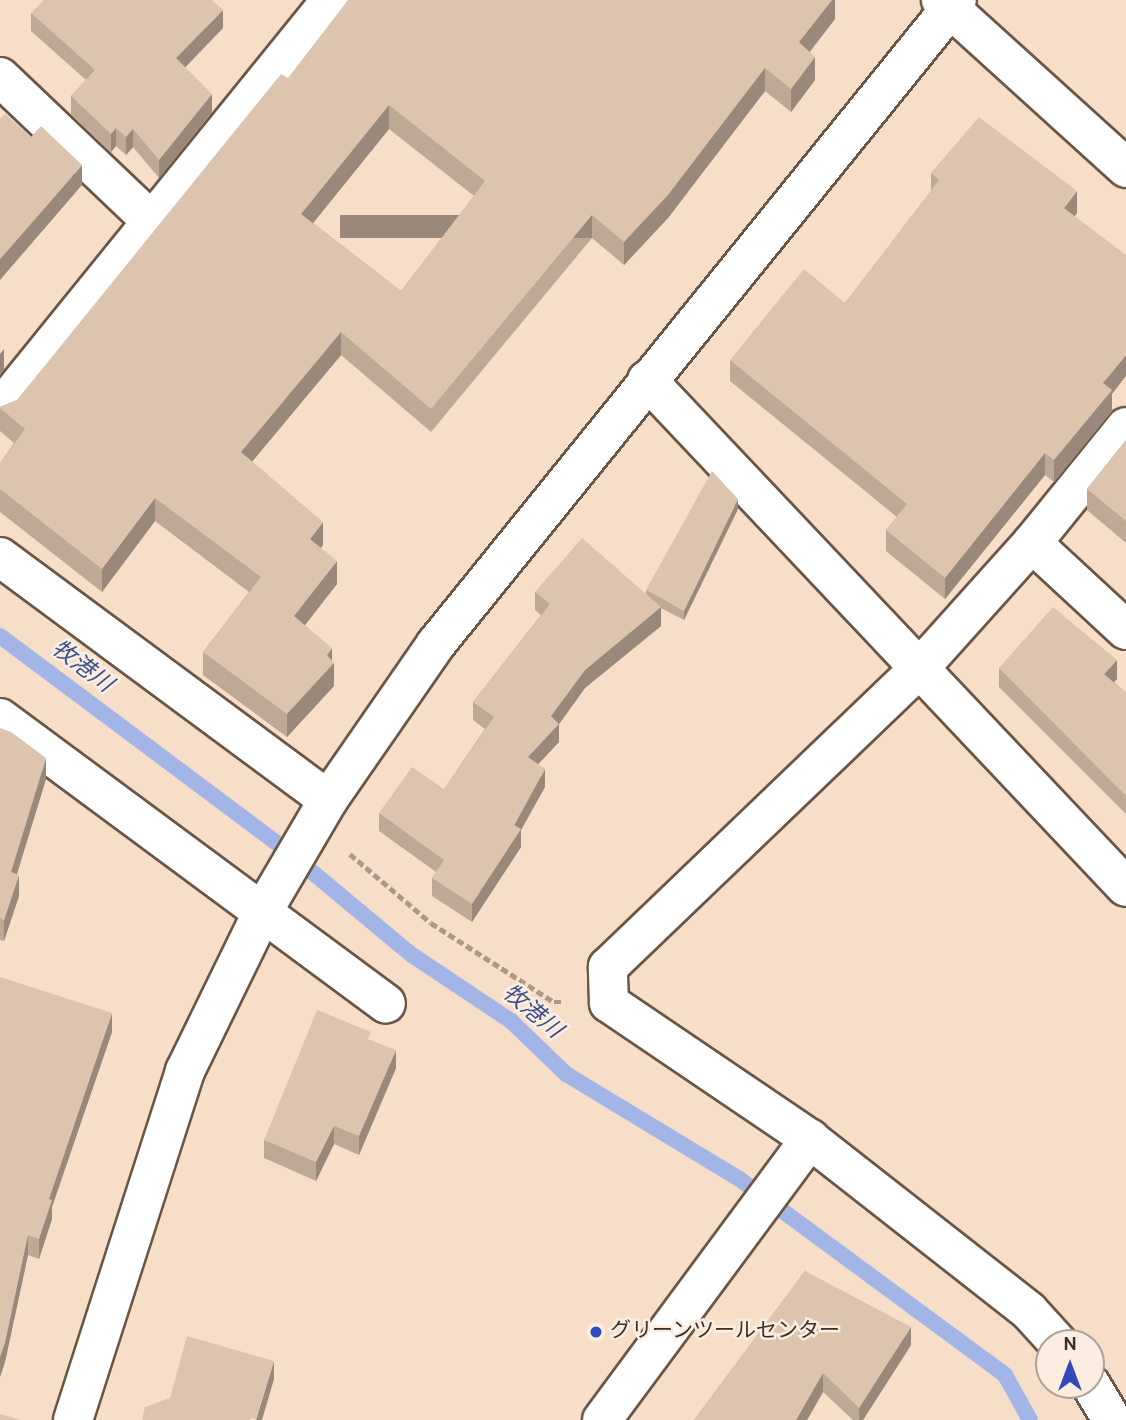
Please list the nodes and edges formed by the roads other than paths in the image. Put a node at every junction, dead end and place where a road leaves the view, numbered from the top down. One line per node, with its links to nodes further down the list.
1 (331, 0): 5 (street)
2 (949, 3): 4 (street); 6 (street)
3 (0, 77): 5 (street)
4 (1126, 168)
5 (152, 222): 7 (street)
6 (647, 380): 12 (street); 14 (street)
7 (0, 409)
8 (1126, 427): 9 (street)
9 (1032, 543): 11 (street); 12 (street)
10 (0, 557): 14 (street)
11 (1126, 630)
12 (917, 671): 15 (street); 18 (street)
13 (0, 718): 16 (street)
14 (327, 824): 16 (street)
15 (1126, 887)
16 (268, 902): 17 (street); 21 (street)
17 (386, 1004)
18 (810, 1139): 19 (street); 22 (street)
19 (1045, 1329)
20 (1099, 1399): 23 (street)
21 (73, 1420)
22 (602, 1420)
23 (1112, 1420)

